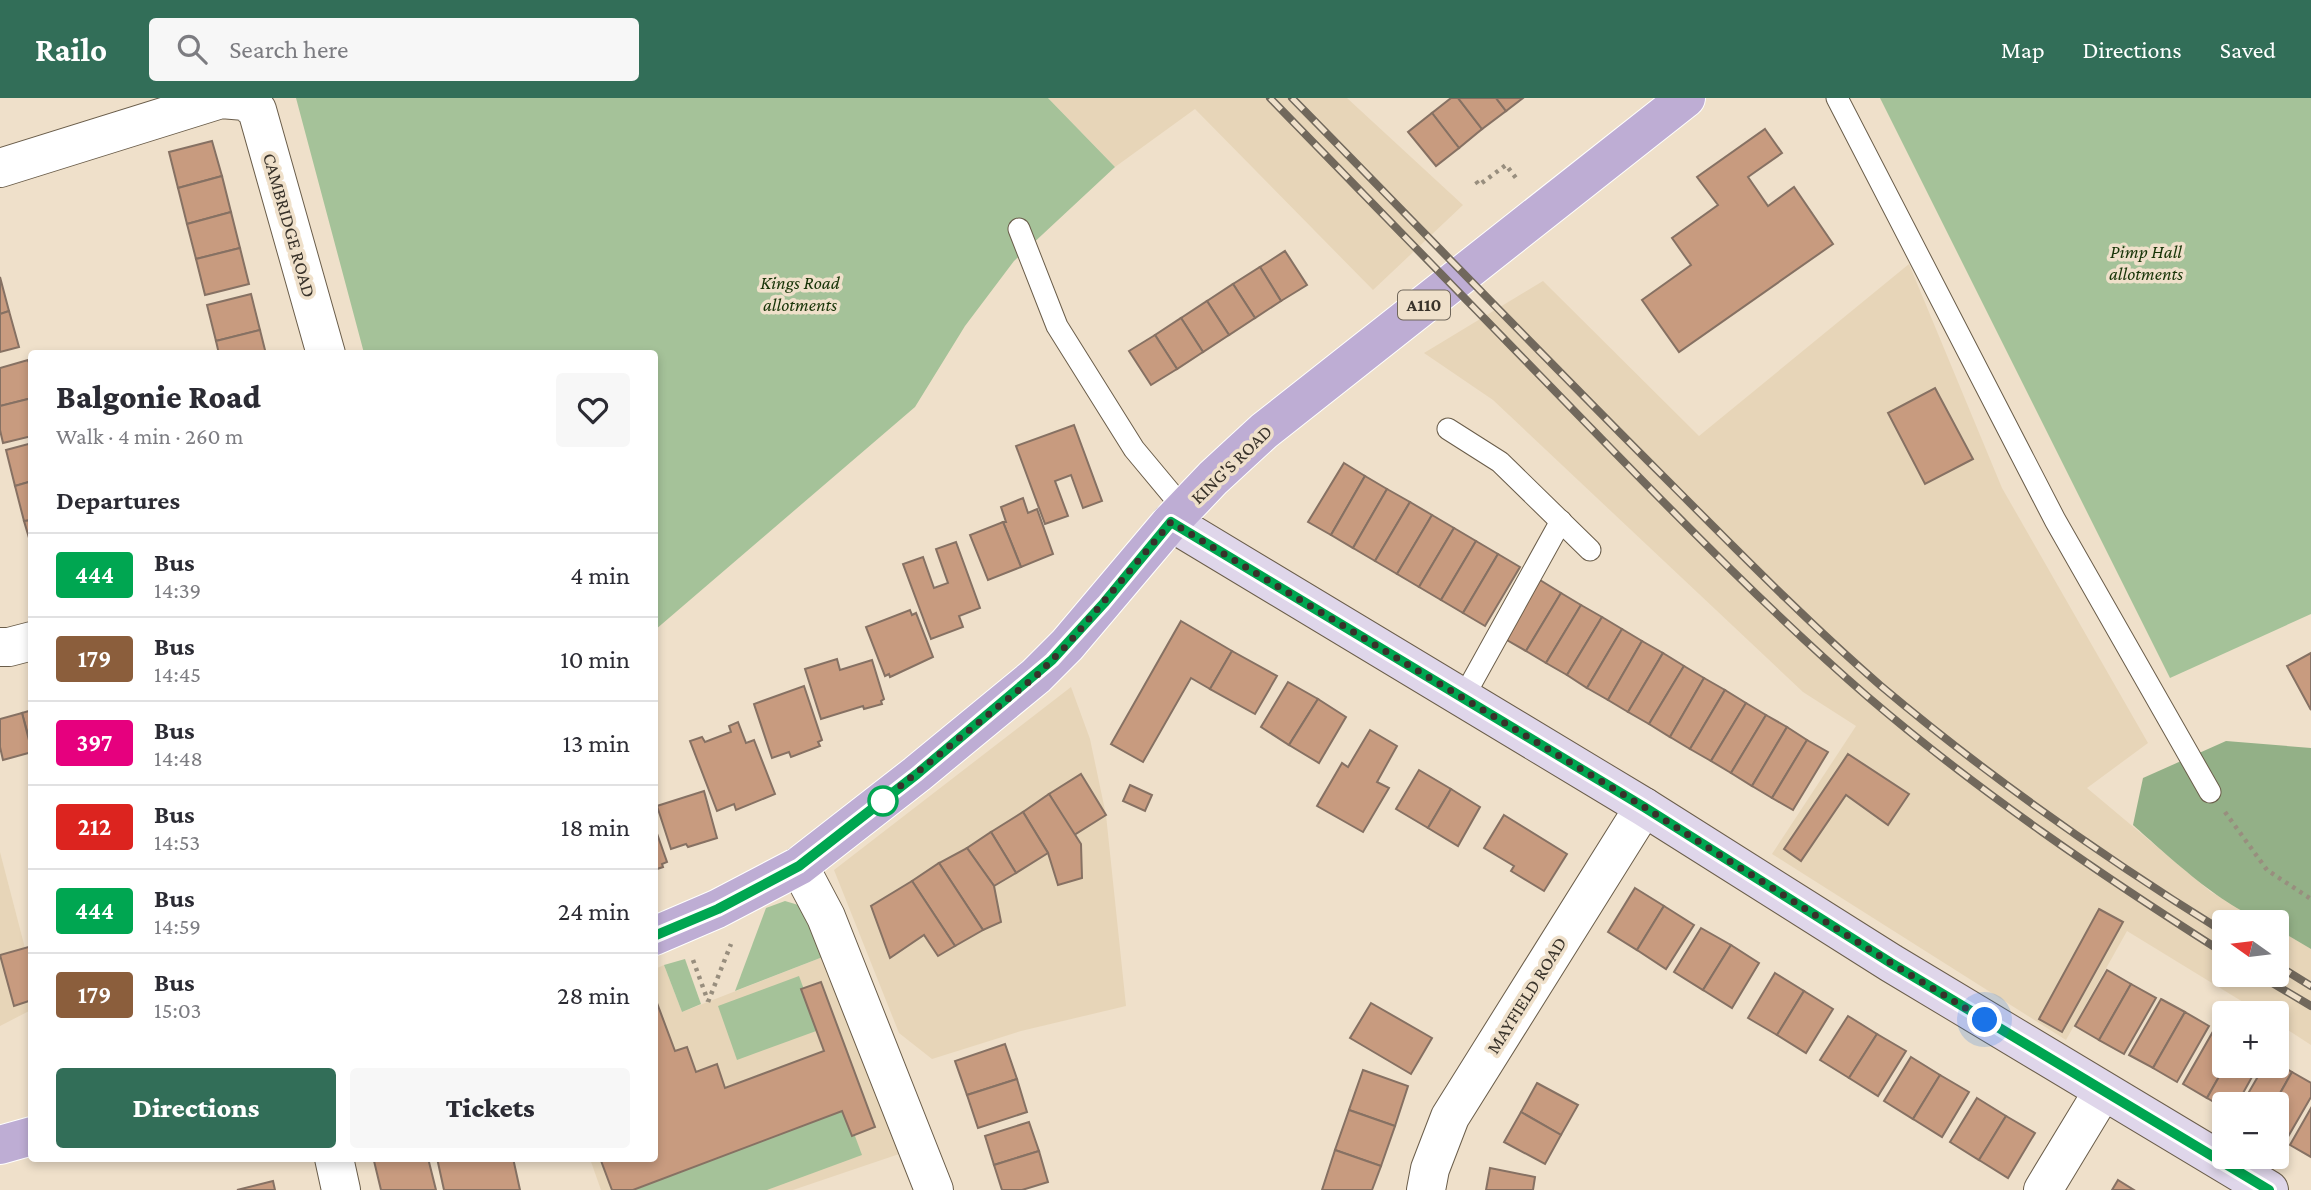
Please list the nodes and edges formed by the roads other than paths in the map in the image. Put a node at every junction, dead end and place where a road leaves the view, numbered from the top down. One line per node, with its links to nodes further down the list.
1 (1686, 98): 8 (main road, KING'S ROAD / A110)
2 (1837, 98): 14 (lane)
3 (231, 99): 4 (street); 6 (street, CAMBRIDGE ROAD)
4 (0, 169)
5 (1018, 229): 8 (lane)
6 (325, 350)
7 (1448, 429): 9 (lane)
8 (1178, 516): 13 (main road); 16 (main road, KING'S ROAD / A110)
9 (1561, 521): 10 (lane); 13 (lane)
10 (1590, 550)
11 (28, 642): 12 (street)
12 (0, 647)
13 (1463, 698): 15 (main road)
14 (2210, 792)
15 (1644, 807): 18 (main road); 24 (street, MAYFIELD ROAD)
16 (799, 866): 17 (main road, KING'S ROAD / A110); 23 (street)
17 (668, 930)
18 (2103, 1091): 25 (street); 26 (main road)
19 (28, 1137): 20 (main road)
20 (0, 1145)
21 (335, 1162): 22 (street)
22 (341, 1190)
23 (934, 1190)
24 (1426, 1190)
25 (2043, 1190)
26 (2269, 1190)

